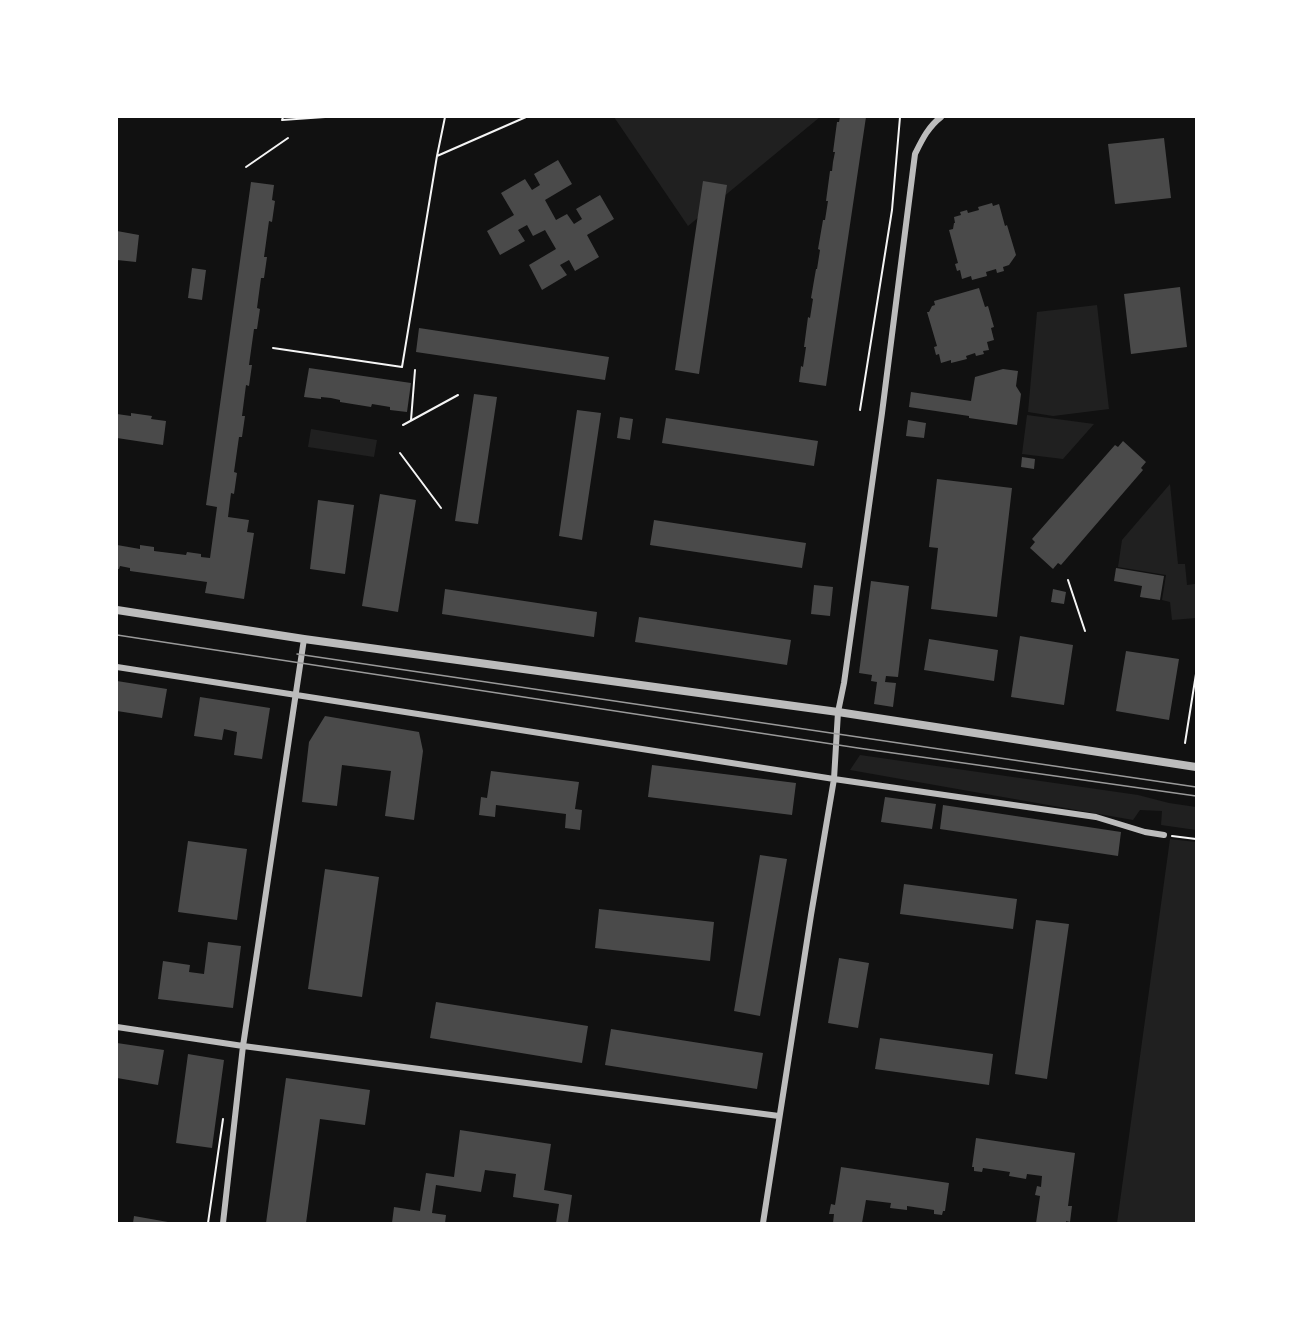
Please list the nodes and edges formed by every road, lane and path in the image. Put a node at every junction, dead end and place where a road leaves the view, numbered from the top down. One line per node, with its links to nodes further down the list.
1 (283, 117): 2 (path)
2 (325, 117)
3 (445, 117): 8 (path)
4 (526, 117): 8 (path)
5 (900, 117): 13 (path)
6 (941, 117): 25 (street)
7 (288, 138): 9 (path)
8 (437, 156): 10 (path)
9 (246, 167)
10 (273, 348)
11 (415, 370): 14 (path)
12 (458, 395): 14 (path)
13 (860, 410)
14 (411, 420): 15 (path)
15 (403, 425)
16 (400, 453): 17 (path)
17 (441, 508)
18 (1068, 580): 20 (path)
19 (117, 610): 21 (street)
20 (1085, 631)
21 (304, 639): 24 (street); 25 (street)
22 (117, 667): 24 (street)
23 (1196, 674): 26 (path)
24 (295, 694): 28 (street); 32 (street)
25 (838, 712): 27 (street); 28 (street)
26 (1185, 743)
27 (1196, 767)
28 (834, 779): 29 (street); 34 (street)
29 (1164, 835): 30 (path)
30 (1196, 839)
31 (117, 1027): 32 (street)
32 (243, 1046): 34 (street); 36 (street)
33 (224, 1112): 35 (path)
34 (779, 1116): 37 (street)
35 (208, 1223)
36 (223, 1223)
37 (763, 1223)

